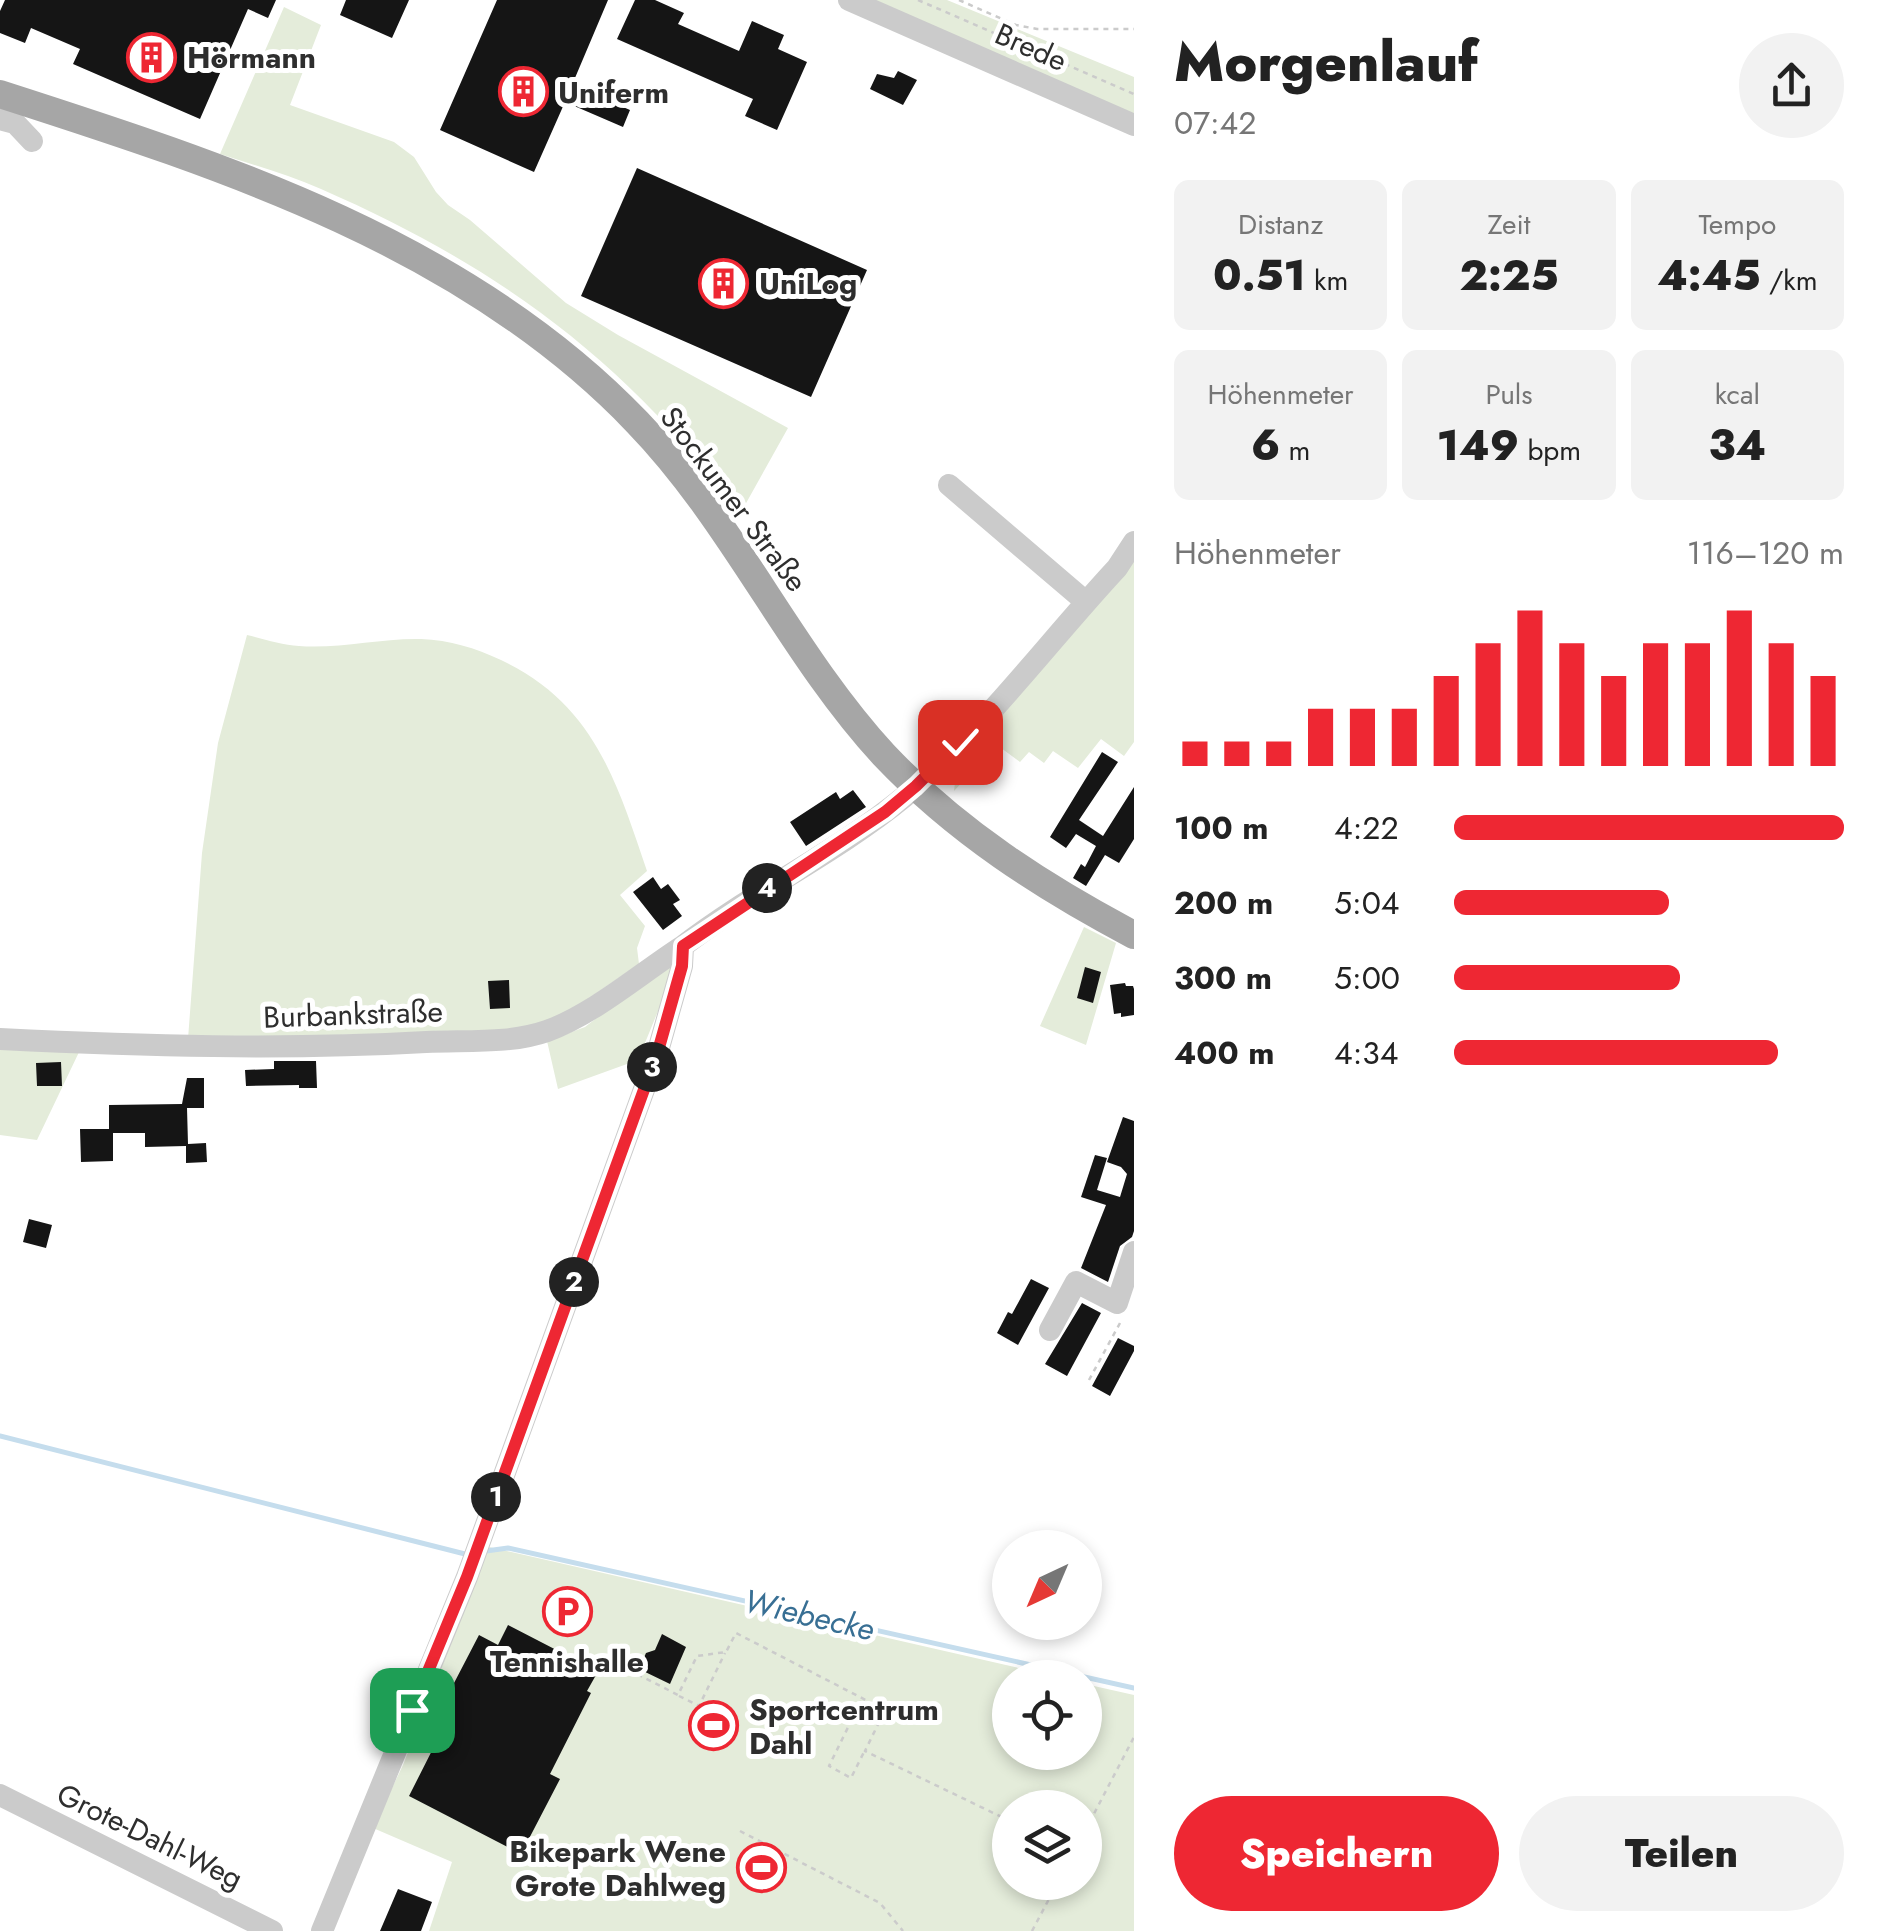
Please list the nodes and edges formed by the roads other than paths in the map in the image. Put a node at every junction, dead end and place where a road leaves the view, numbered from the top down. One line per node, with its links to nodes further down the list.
1 (849, 0): 4 (street, Brede)
2 (0, 94): 9 (main road, Stockumer Straße)
3 (0, 119): 5 (street)
4 (1134, 125)
5 (32, 141)
6 (949, 485): 8 (street)
7 (1134, 542): 8 (street)
8 (1086, 602): 9 (street)
9 (916, 786): 10 (main road, Stockumer Straße); 11 (street, Burbankstraße)
10 (1134, 935)
11 (683, 946): 12 (street, Burbankstraße); 17 (street)
12 (0, 1039)
13 (1134, 1252): 14 (street)
14 (1050, 1330)
15 (0, 1795): 16 (street, Grote-Dahl-Weg)
16 (272, 1931)
17 (322, 1931)

